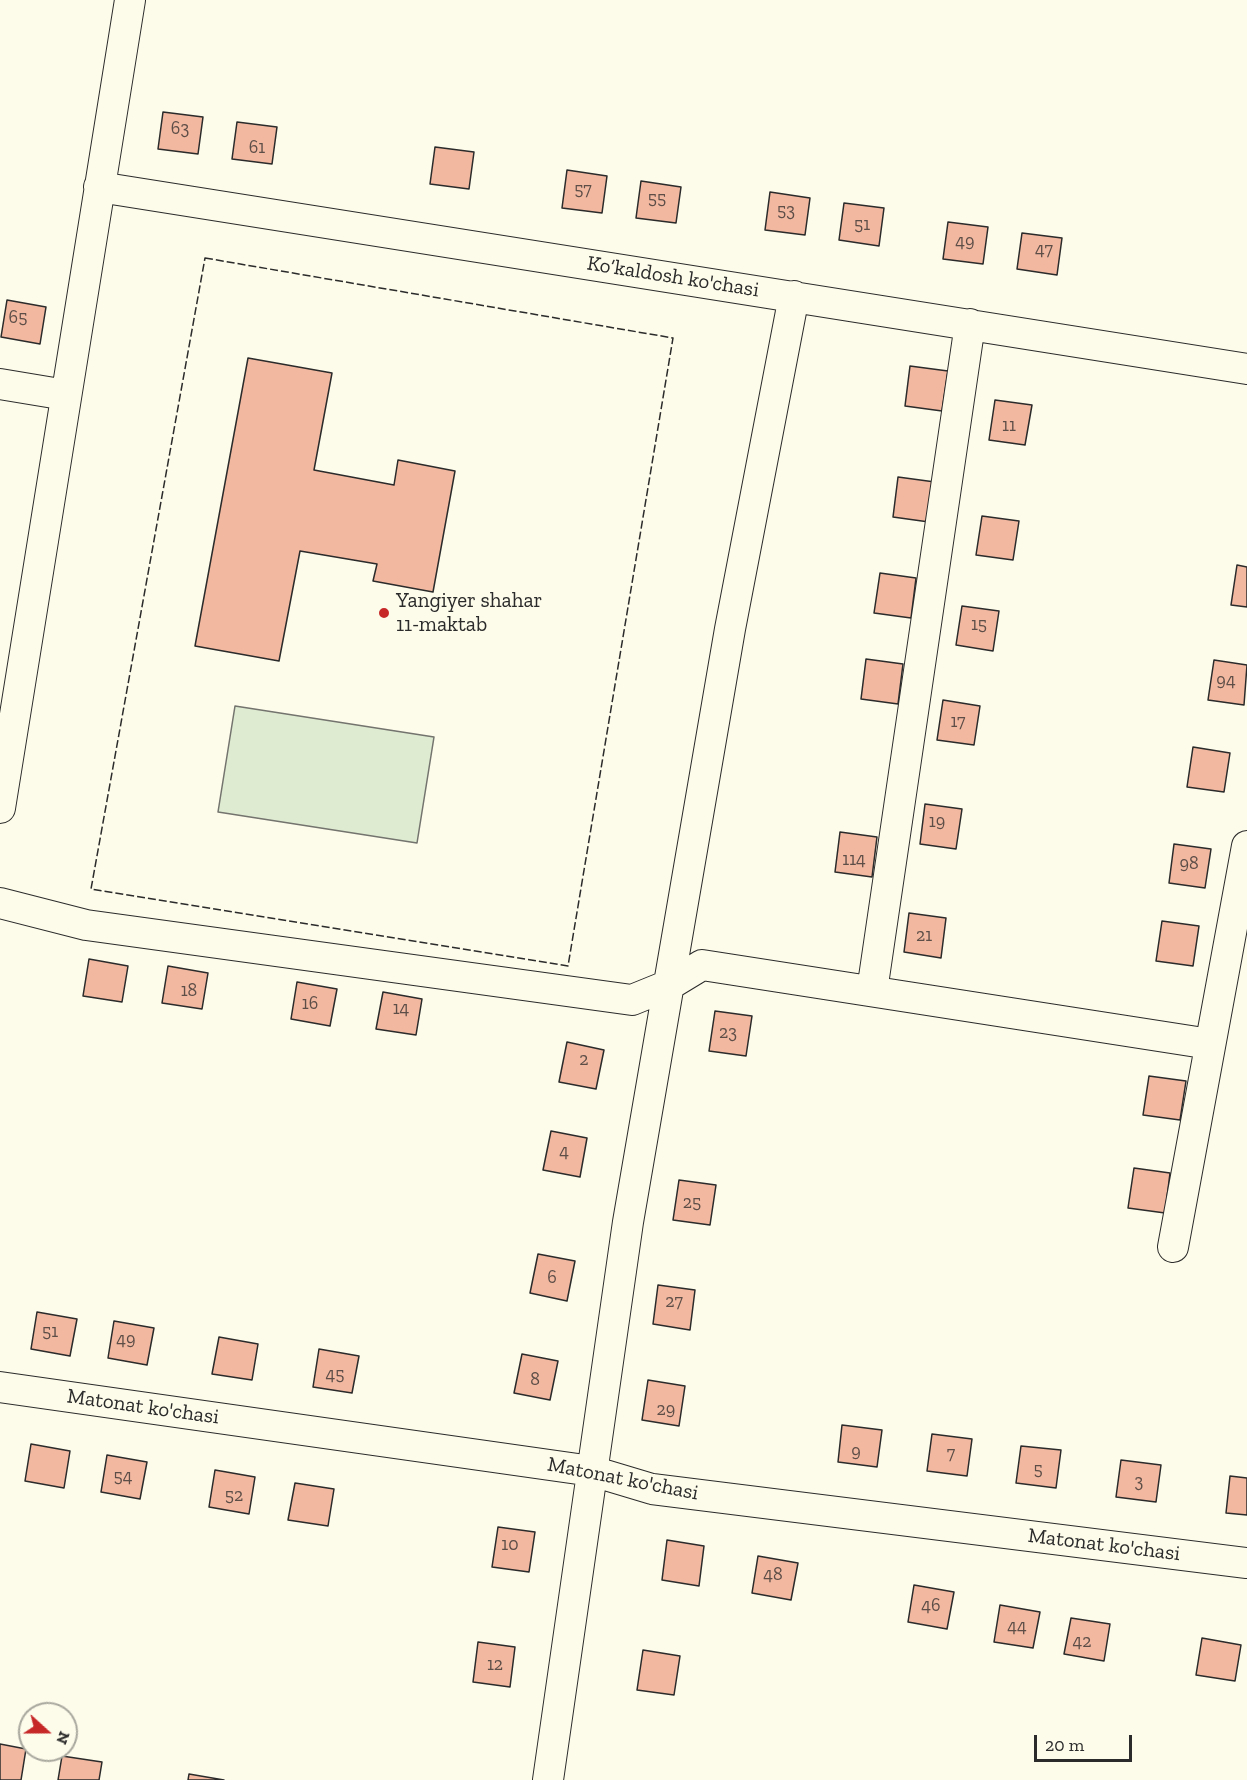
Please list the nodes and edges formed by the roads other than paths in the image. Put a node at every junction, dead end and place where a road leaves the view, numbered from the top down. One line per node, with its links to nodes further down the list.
1 (130, 0): 2 (street)
2 (99, 187): 3 (street, Ko‘kaldosh ko'chasi); 7 (street)
3 (794, 296): 4 (street, Ko‘kaldosh ko'chasi); 11 (street)
4 (970, 324): 5 (street, Ko‘kaldosh ko'chasi); 12 (street)
5 (1247, 369)
6 (0, 384): 7 (street)
7 (66, 394): 8 (street)
8 (0, 808)
9 (1247, 846): 13 (street)
10 (0, 903): 11 (street)
11 (669, 985): 12 (street); 16 (street)
12 (872, 991): 13 (street)
13 (1210, 1044): 14 (street)
14 (1173, 1247)
15 (0, 1387): 16 (street, Matonat ko'chasi)
16 (592, 1471): 17 (street, Matonat ko'chasi); 18 (street)
17 (1247, 1563)
18 (548, 1780)

